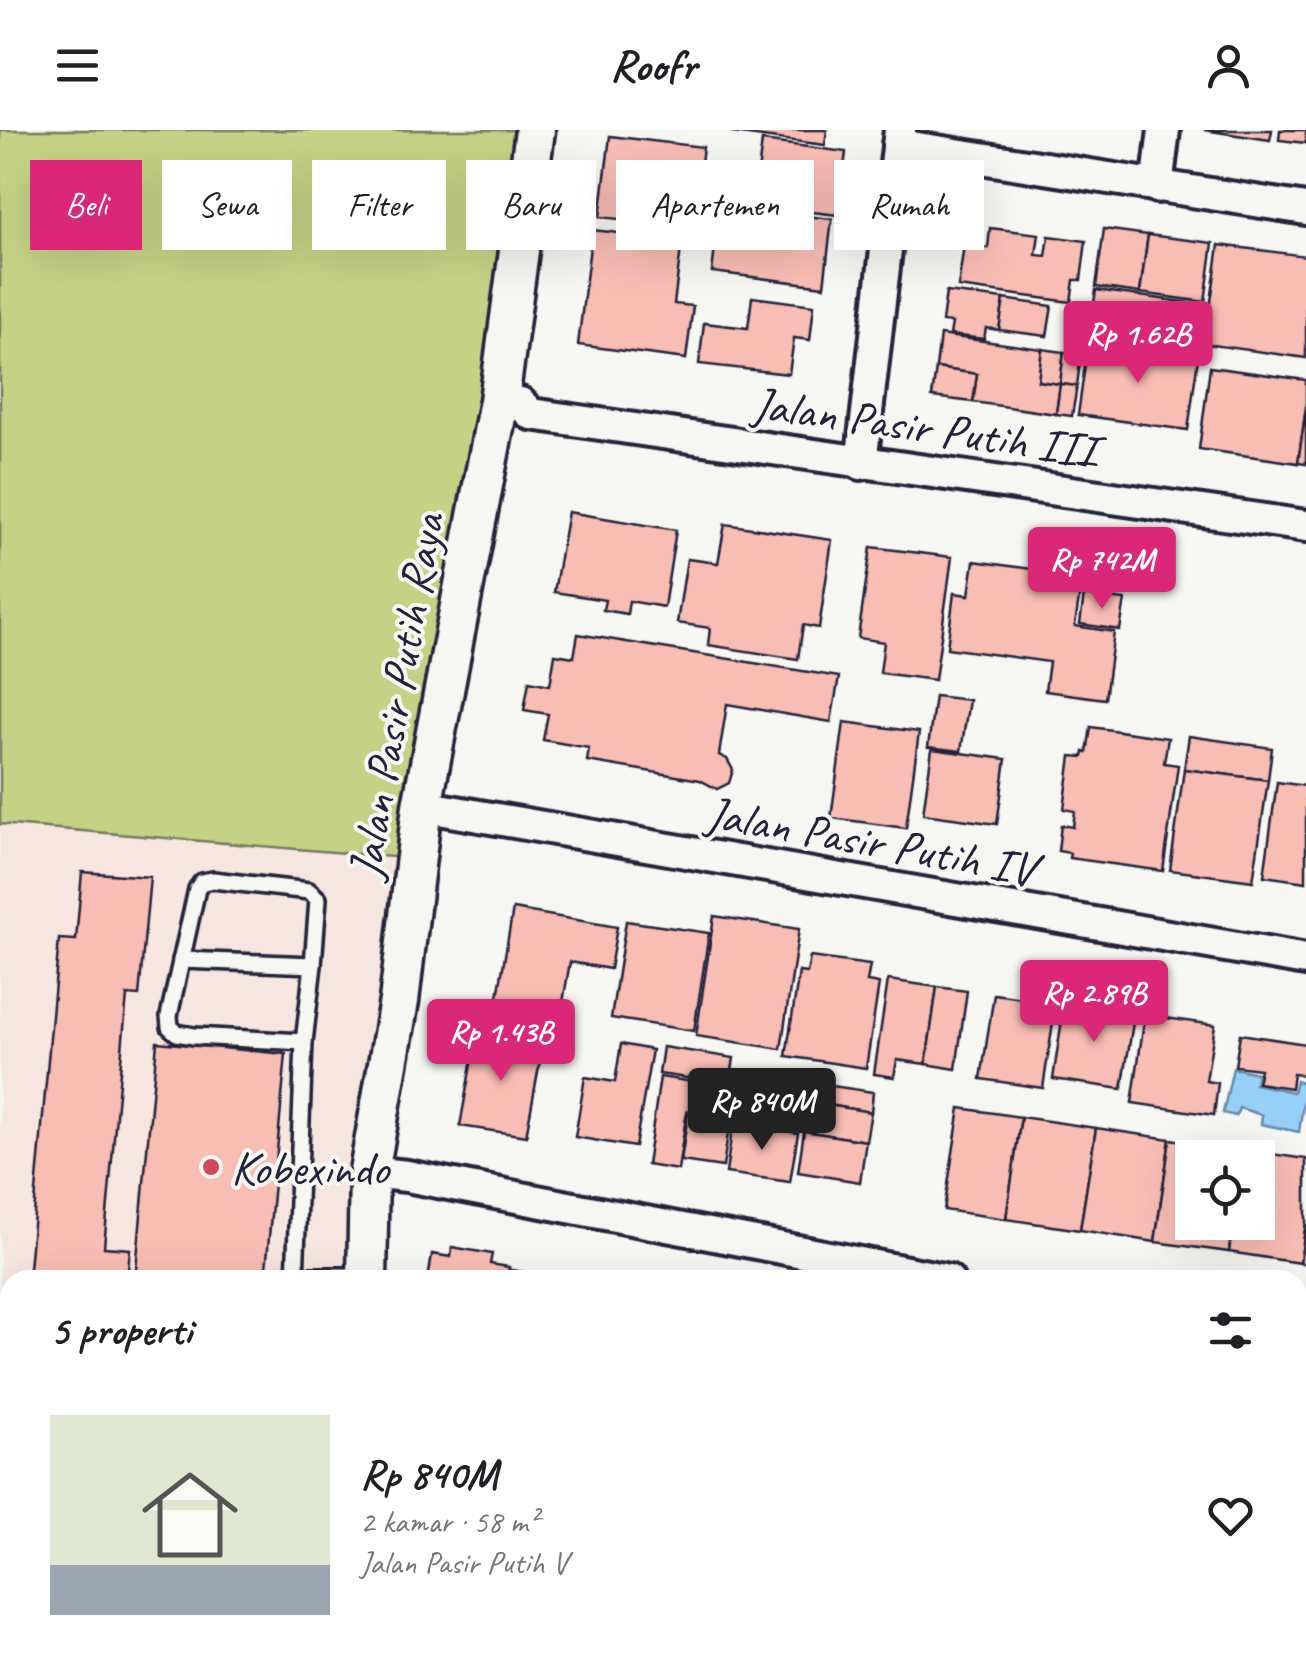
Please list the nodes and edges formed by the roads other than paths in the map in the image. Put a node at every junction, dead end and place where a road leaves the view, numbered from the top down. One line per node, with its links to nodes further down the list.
1 (535, 130): 6 (street, Jalan Pasir Putih Raya)
2 (1164, 130): 4 (street)
3 (899, 138): 4 (street); 7 (street)
4 (1157, 187): 5 (street)
5 (1306, 209)
6 (508, 412): 7 (street, Jalan Pasir Putih III); 9 (street, Jalan Pasir Putih Raya)
7 (861, 464): 8 (street, Jalan Pasir Putih III)
8 (1306, 526)
9 (422, 806): 11 (street, Jalan Pasir Putih IV); 14 (street, Jalan Pasir Putih Raya)
10 (182, 960): 12 (lane); 12 (lane); 13 (lane)
11 (1306, 960)
12 (313, 965): 13 (lane)
13 (304, 1042): 15 (lane)
14 (370, 1172): 16 (street, Jalan Pasir Putih Raya); 17 (street)
15 (295, 1270)
16 (367, 1270)
17 (850, 1270)

